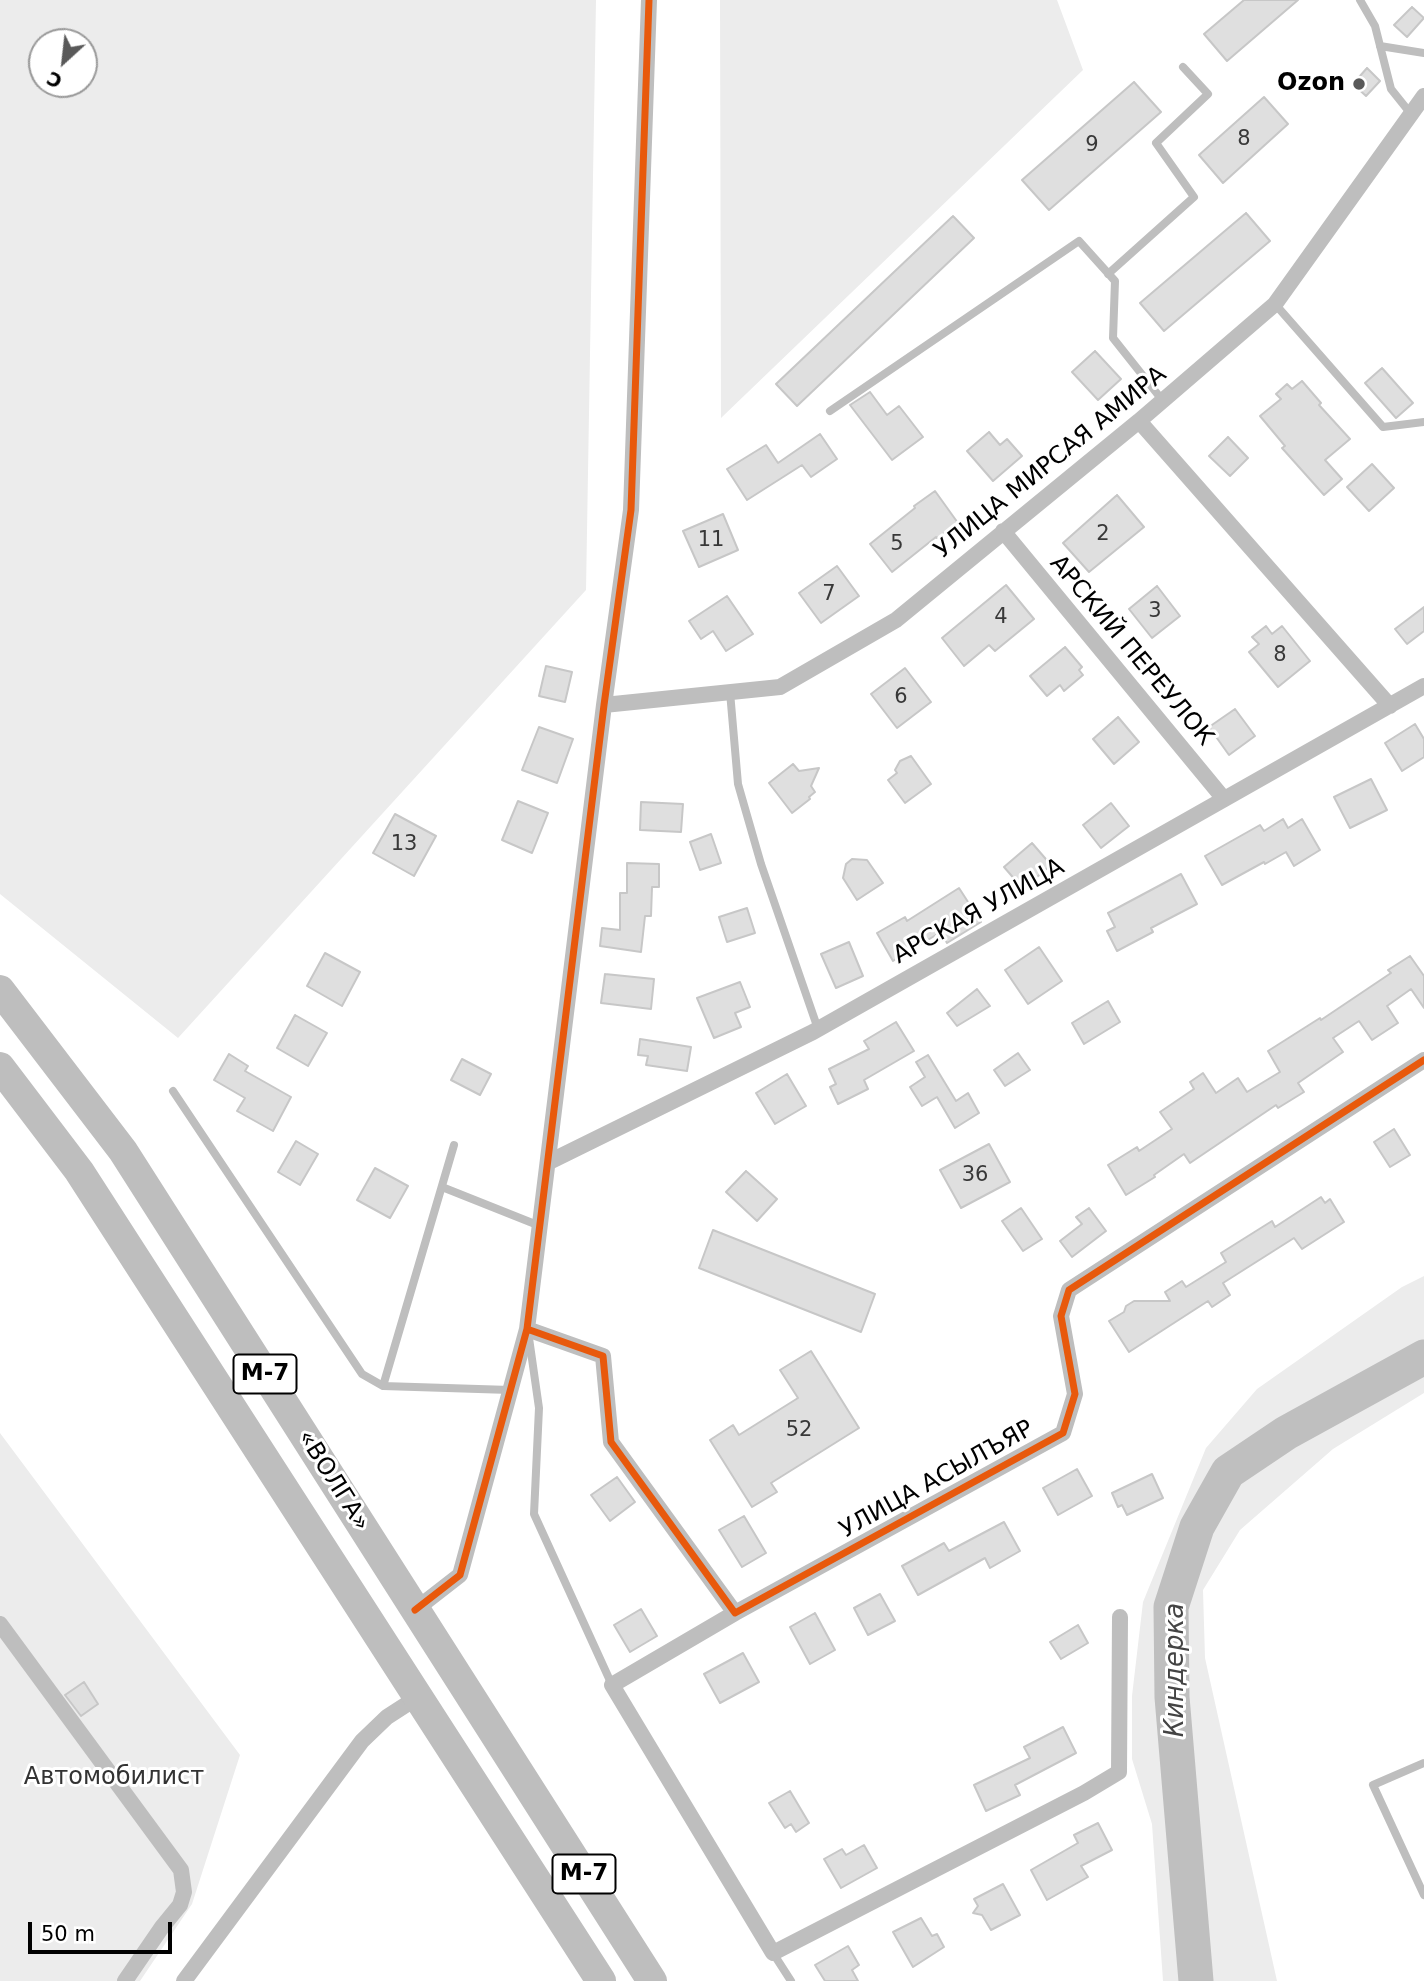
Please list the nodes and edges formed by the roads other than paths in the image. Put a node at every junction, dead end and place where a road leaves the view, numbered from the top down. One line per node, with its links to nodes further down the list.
1 (649, 0): 17 (street)
2 (1360, 0): 3 (lane)
3 (1380, 46): 4 (lane); 7 (lane)
4 (1424, 53)
5 (1183, 67): 8 (lane)
6 (1424, 96): 7 (street, УЛИЦА МИРСАЯ АМИРА)
7 (1411, 114): 9 (street, УЛИЦА МИРСАЯ АМИРА)
8 (1108, 274): 10 (lane); 11 (lane)
9 (1275, 304): 10 (street, УЛИЦА МИРСАЯ АМИРА); 13 (lane)
10 (1163, 401): 12 (street, УЛИЦА МИРСАЯ АМИРА)
11 (830, 411)
12 (1139, 421): 14 (street, УЛИЦА МИРСАЯ АМИРА); 18 (street)
13 (1424, 422)
14 (1003, 531): 16 (street, УЛИЦА МИРСАЯ АМИРА); 19 (street, АРСКИЙ ПЕРЕУЛОК)
15 (1424, 686): 18 (street, АРСКАЯ УЛИЦА)
16 (730, 692): 17 (street, УЛИЦА МИРСАЯ АМИРА); 21 (lane)
17 (604, 705): 26 (street)
18 (1390, 706): 19 (street, АРСКАЯ УЛИЦА)
19 (1224, 799): 21 (street, АРСКАЯ УЛИЦА)
20 (0, 990): 32 (highway, «ВОЛГА» / М-7)
21 (818, 1029): 26 (street, АРСКАЯ УЛИЦА)
22 (1424, 1060): 33 (street, УЛИЦА АСЫЛЪЯР)
23 (0, 1067): 37 (highway, «ВОЛГА» / М-7)
24 (173, 1091): 30 (lane)
25 (454, 1145): 27 (lane)
26 (549, 1162): 28 (street)
27 (442, 1187): 28 (lane); 30 (lane)
28 (541, 1226): 29 (street)
29 (527, 1329): 31 (street); 33 (street); 36 (lane)
30 (383, 1385): 31 (lane)
31 (510, 1390): 32 (street)
32 (415, 1610): 44 (highway, «ВОЛГА» / М-7)
33 (735, 1613): 36 (street, УЛИЦА АСЫЛЪЯР)
34 (1120, 1617): 40 (street)
35 (0, 1624): 41 (street)
36 (612, 1685): 40 (street)
37 (418, 1697): 42 (street); 43 (highway, «ВОЛГА» / М-7)
38 (1424, 1763): 39 (lane)
39 (1424, 1895)
40 (773, 1953): 45 (lane)
41 (125, 1981)
42 (184, 1981)
43 (601, 1981)
44 (652, 1981)
45 (791, 1981)

